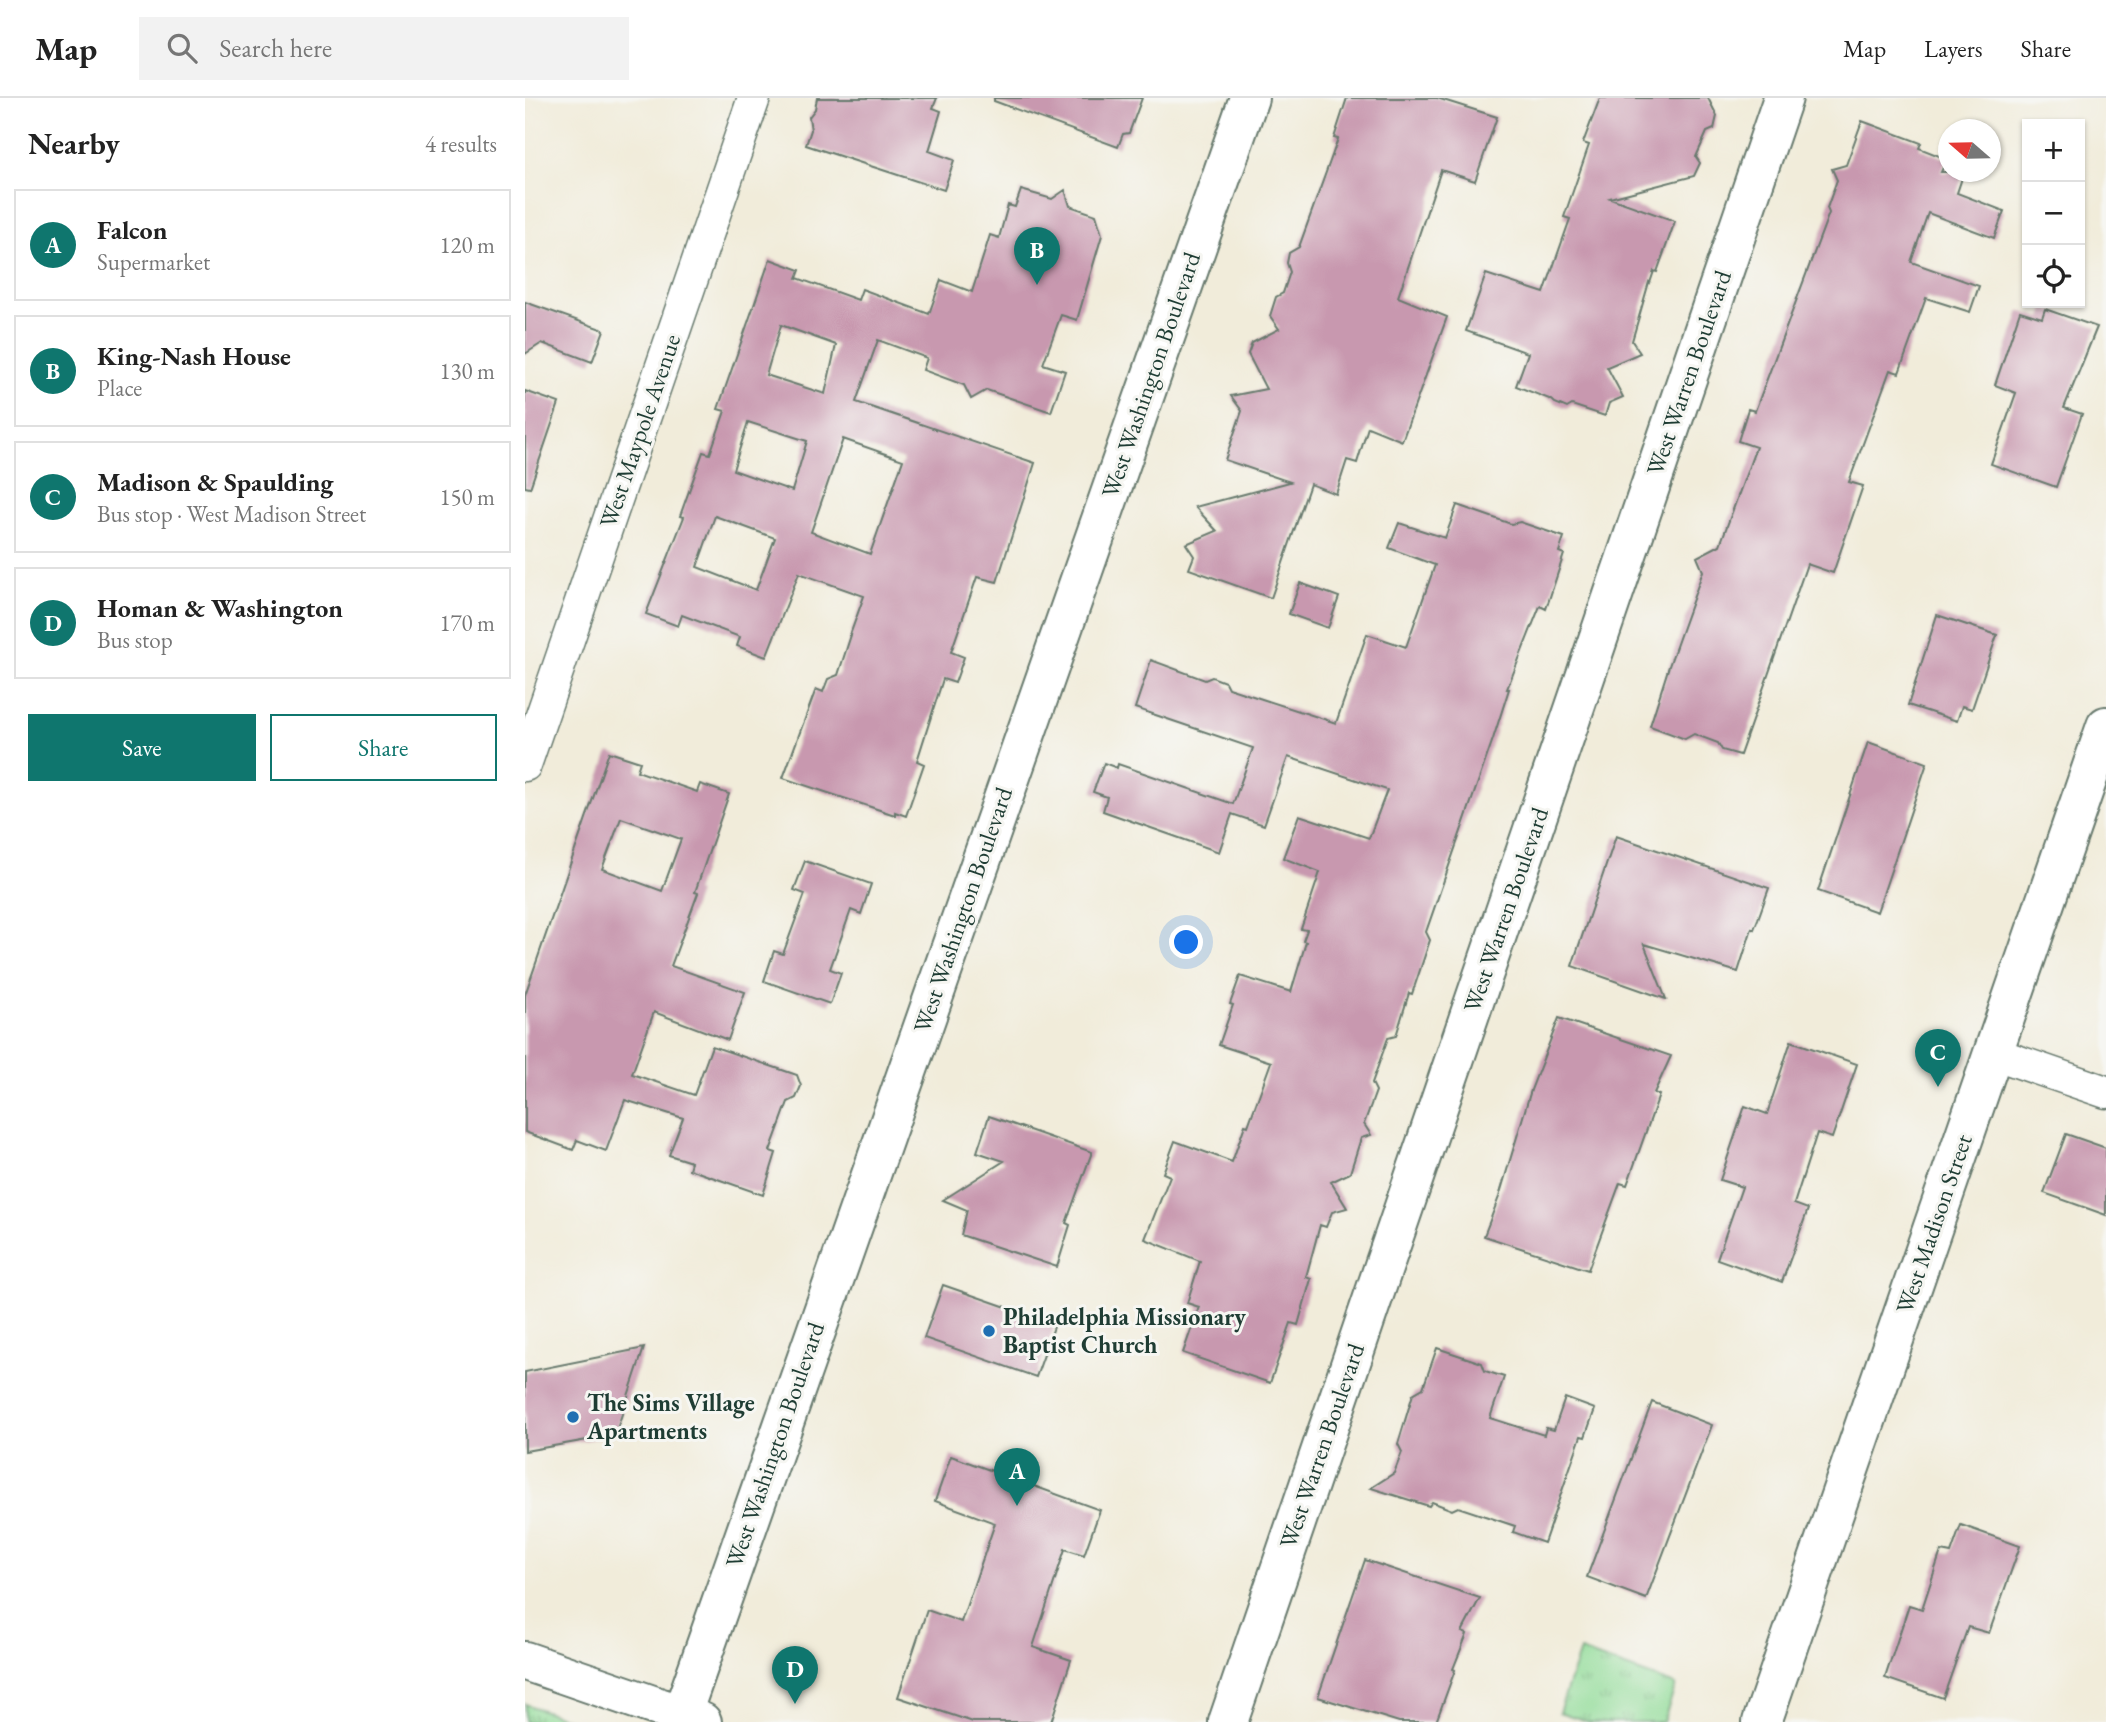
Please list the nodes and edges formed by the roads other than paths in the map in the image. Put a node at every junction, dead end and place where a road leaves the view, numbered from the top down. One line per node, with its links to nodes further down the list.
1 (754, 98): 5 (street, West Maypole Avenue)
2 (1248, 98): 9 (street, West Washington Boulevard)
3 (1783, 98): 10 (street, West Warren Boulevard)
4 (2106, 726): 6 (street, West Madison Street)
5 (525, 765)
6 (1993, 1053): 7 (street); 11 (street, West Madison Street)
7 (2106, 1092)
8 (525, 1661): 9 (street)
9 (687, 1720)
10 (1229, 1722)
11 (1762, 1722)

